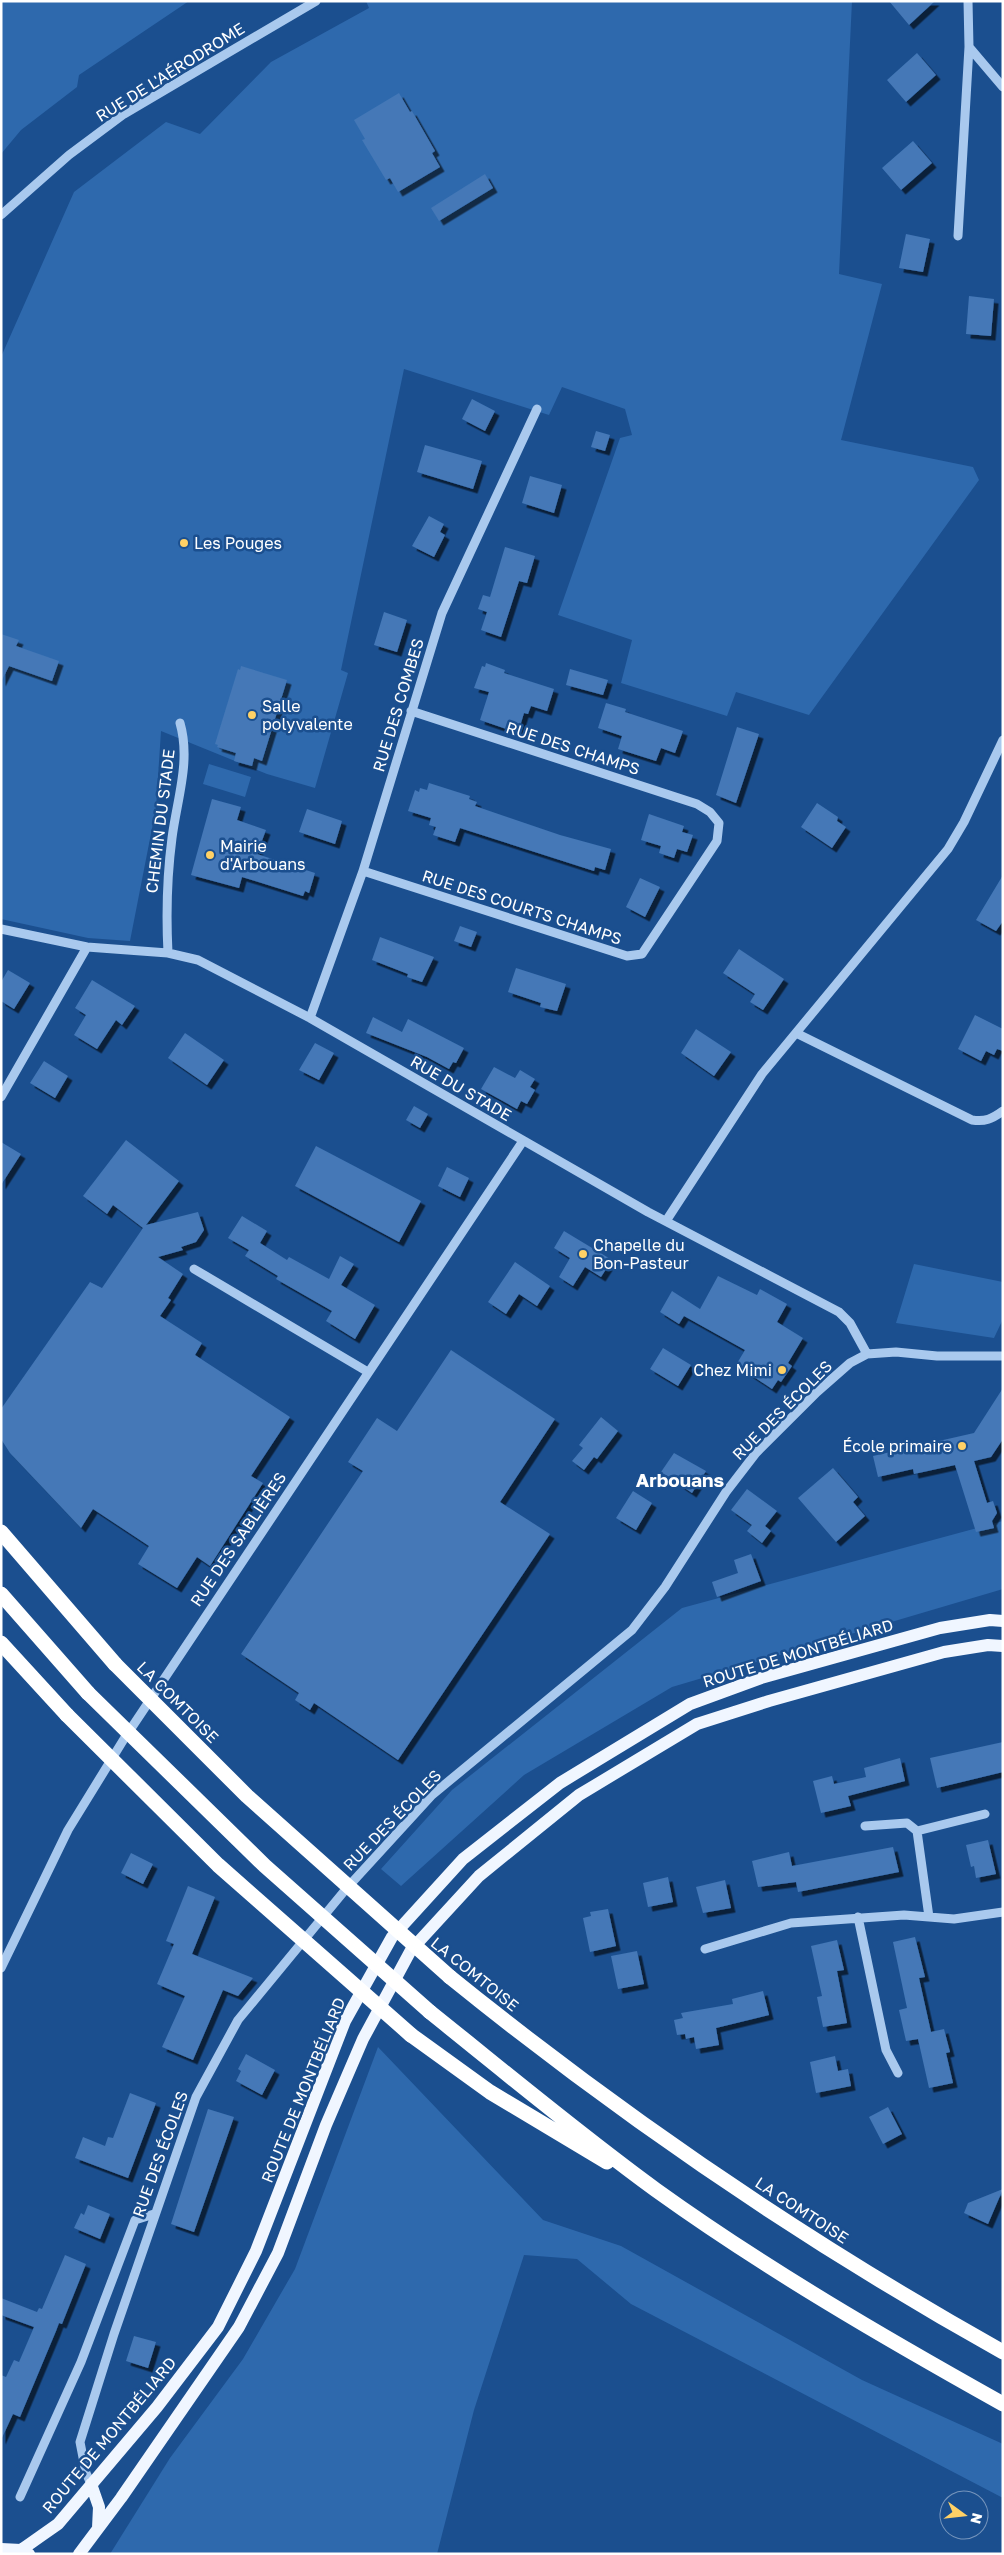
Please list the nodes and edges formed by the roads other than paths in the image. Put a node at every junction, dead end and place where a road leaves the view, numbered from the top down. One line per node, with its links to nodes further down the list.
1 (316, 1): 5 (street, RUE DE L'AÉRODROME)
2 (968, 1): 3 (street)
3 (969, 48): 4 (street); 6 (street)
4 (1003, 87)
5 (1, 215)
6 (958, 236)
7 (537, 409): 8 (street, RUE DES COMBES)
8 (411, 711): 11 (street, RUE DES CHAMPS); 12 (street, RUE DES COMBES)
9 (180, 723): 15 (street, CHEMIN DU STADE)
10 (1003, 740): 17 (street)
11 (718, 823): 12 (street, RUE DES COURTS CHAMPS)
12 (363, 871): 16 (street, RUE DES COMBES)
13 (1, 929): 14 (street, RUE DU STADE)
14 (87, 947): 15 (street, RUE DU STADE); 18 (street)
15 (168, 953): 16 (street, RUE DU STADE)
16 (310, 1018): 20 (street, RUE DU STADE)
17 (796, 1032): 19 (street); 21 (street)
18 (1, 1097)
19 (1003, 1111)
20 (523, 1141): 21 (street, RUE DU STADE); 25 (street, RUE DES SABLIÈRES)
21 (666, 1221): 23 (street, RUE DU STADE)
22 (194, 1269): 25 (street)
23 (867, 1354): 24 (street, RUE DES ÉCOLES); 41 (street, RUE DES ÉCOLES)
24 (1003, 1356)
25 (368, 1372): 38 (street, RUE DES SABLIÈRES)
26 (1, 1532): 42 (highway, LA COMTOISE, bridge)
27 (1, 1594): 40 (highway, bridge)
28 (1003, 1621): 44 (main road, ROUTE DE MONTBÉLIARD)
29 (1, 1643): 40 (highway, bridge)
30 (1003, 1646): 46 (main road)
31 (985, 1814): 33 (street)
32 (865, 1826): 33 (street)
33 (917, 1831): 36 (street)
34 (1003, 1912): 36 (street)
35 (858, 1917): 36 (street); 37 (street); 39 (street)
36 (929, 1918)
37 (705, 1949)
38 (1, 1968)
39 (898, 2073)
40 (655, 2189): 43 (highway)
41 (154, 2214): 44 (street, RUE DES ÉCOLES); 45 (street)
42 (1003, 2352)
43 (1003, 2404)
44 (91, 2484): 46 (main road); 48 (main road, ROUTE DE MONTBÉLIARD)
45 (20, 2497)
46 (98, 2528): 49 (main road)
47 (1, 2549): 48 (main road)
48 (25, 2552)
49 (79, 2554)

